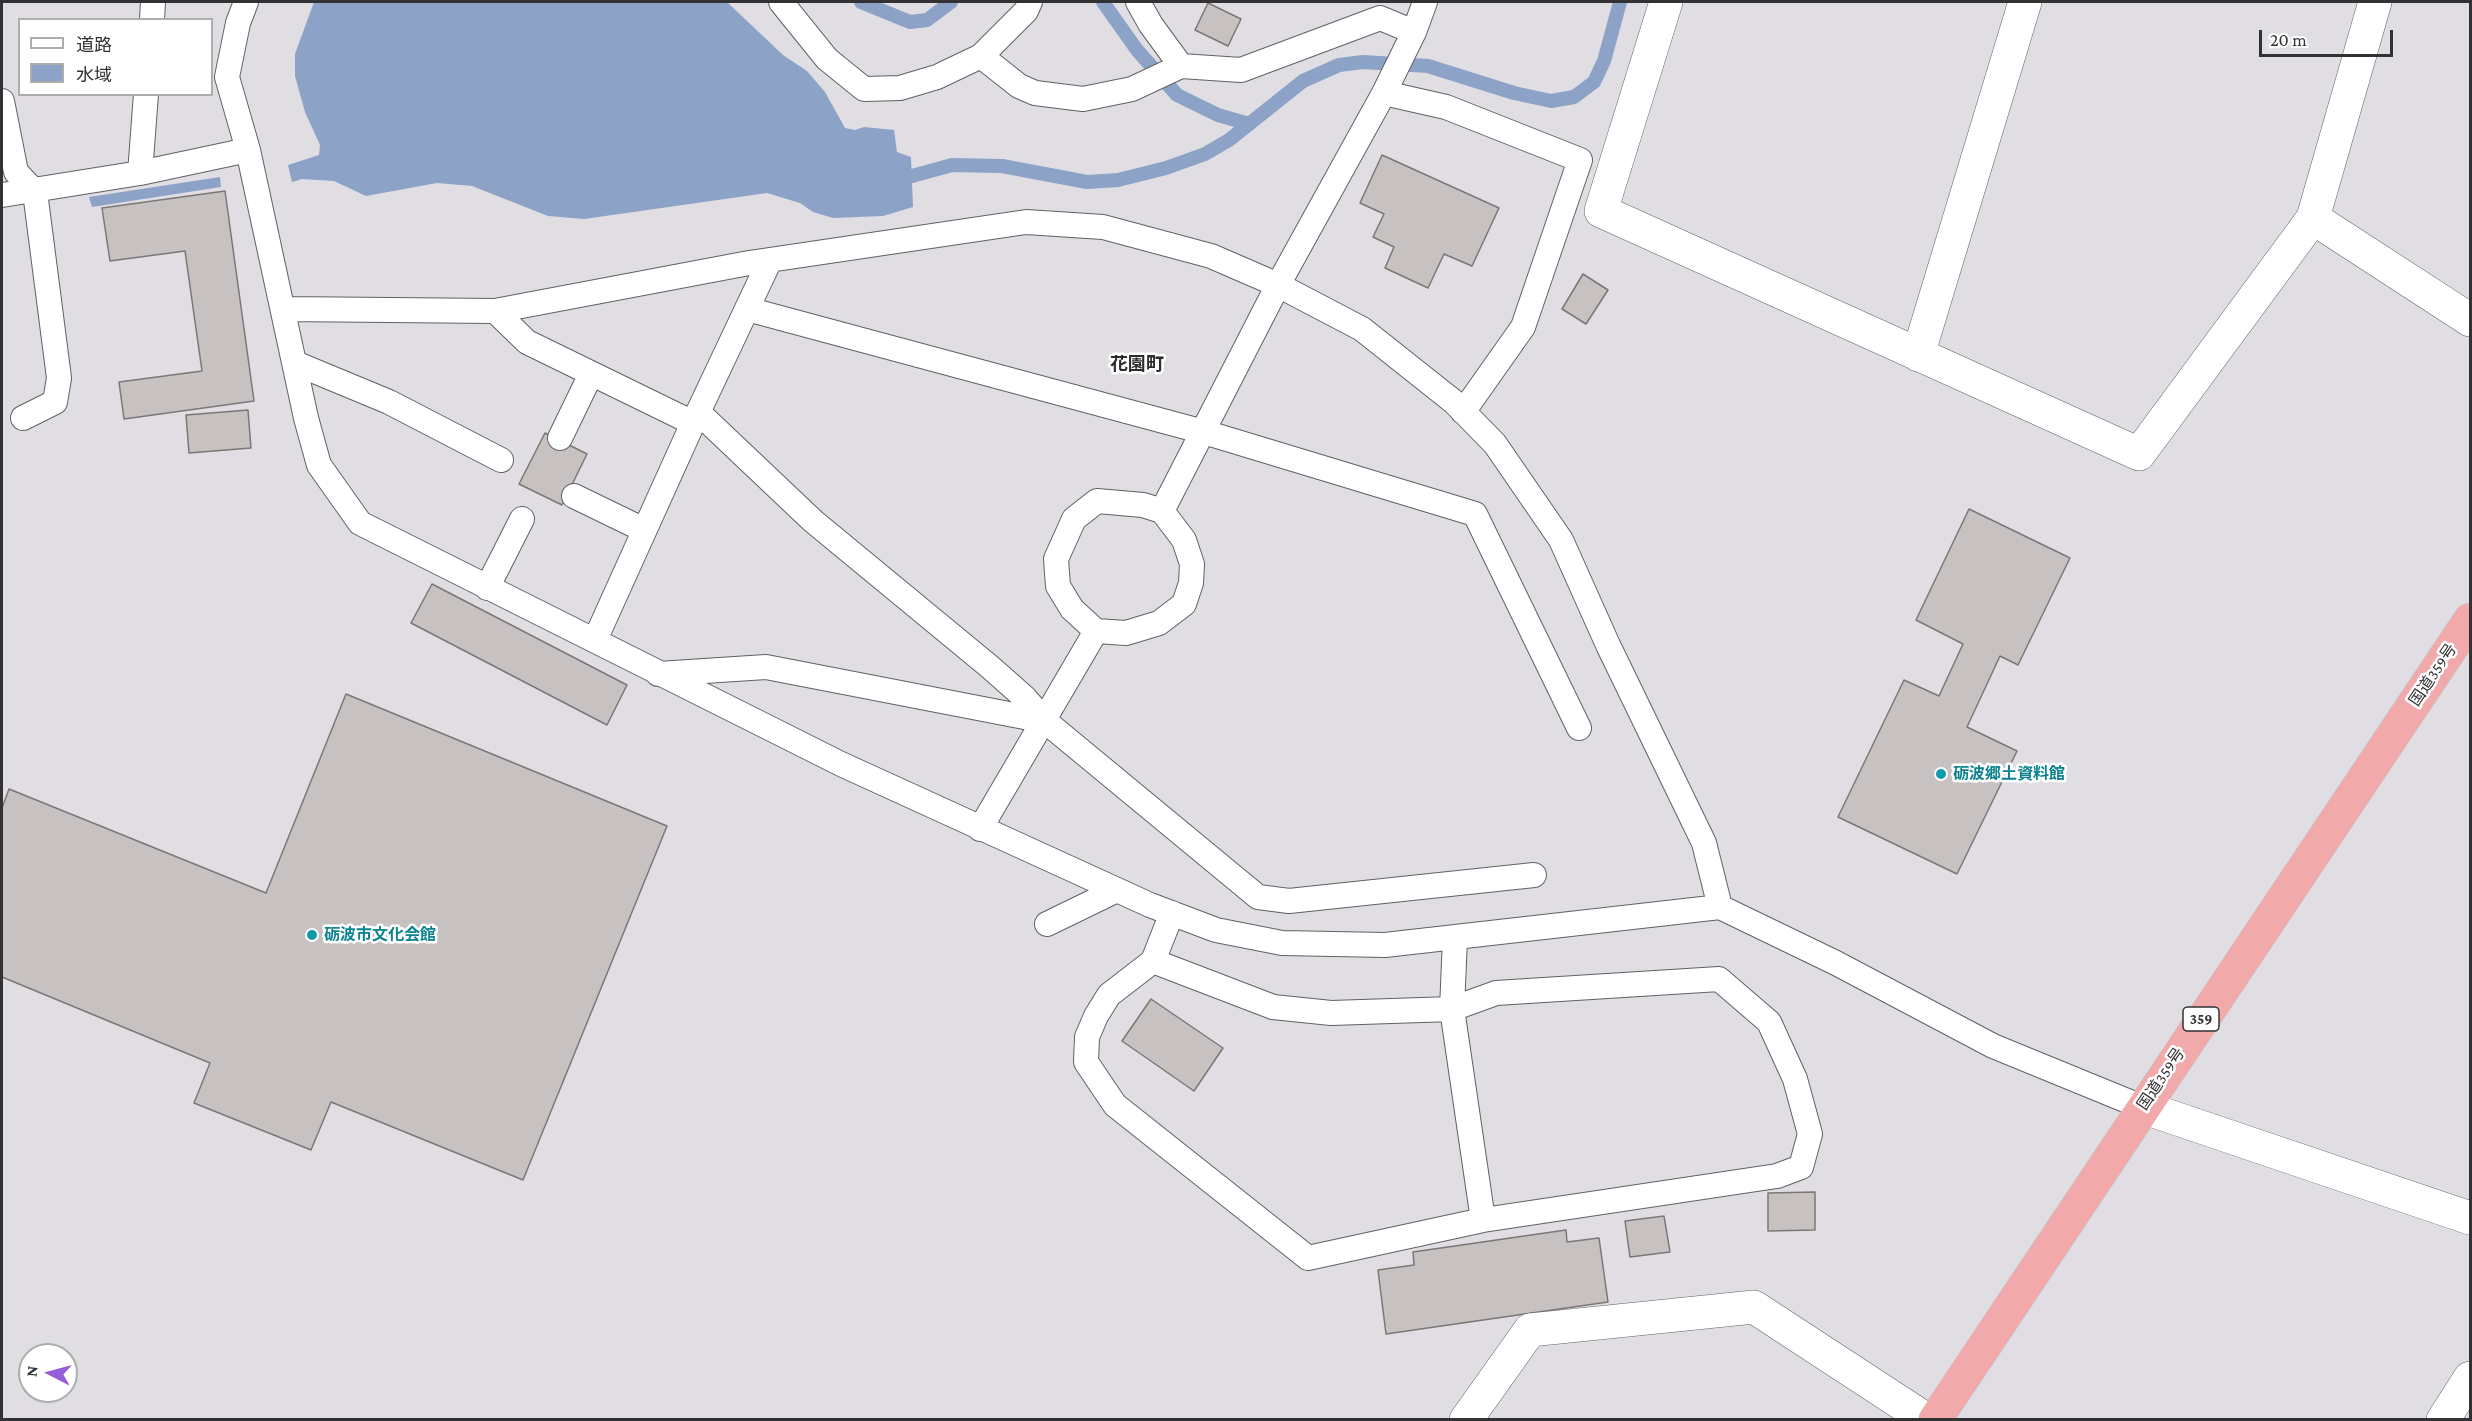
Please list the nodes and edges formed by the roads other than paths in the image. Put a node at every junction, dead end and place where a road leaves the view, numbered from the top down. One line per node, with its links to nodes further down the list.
1 (153, 2): 10 (lane)
2 (246, 2): 17 (lane)
3 (781, 2): 12 (lane)
4 (1030, 2): 12 (lane)
5 (1138, 2): 13 (lane)
6 (1425, 2): 11 (lane)
7 (1666, 2): 28 (street)
8 (2025, 2): 28 (street)
9 (2375, 2): 21 (street)
10 (152, 18)
11 (1414, 32): 13 (lane); 14 (lane)
12 (981, 56): 13 (lane)
13 (1181, 66)
14 (1384, 93): 23 (lane); 31 (lane)
15 (146, 96): 18 (lane)
16 (2, 101): 19 (lane)
17 (248, 150): 18 (lane); 24 (lane)
18 (140, 173): 19 (lane)
19 (35, 192): 20 (lane); 32 (lane)
20 (2, 195)
21 (2313, 218): 27 (street); 28 (street)
22 (770, 260): 23 (lane); 25 (lane); 26 (lane)
23 (1278, 285): 31 (lane); 34 (lane)
24 (284, 309): 26 (lane); 29 (lane)
25 (747, 309): 33 (lane); 34 (lane)
26 (495, 311): 30 (lane)
27 (2470, 321)
28 (1918, 355)
29 (295, 363): 36 (lane); 41 (lane)
30 (591, 374): 33 (lane); 35 (lane)
31 (1463, 412): 51 (lane)
32 (23, 418)
33 (695, 418): 40 (lane); 46 (lane)
34 (1204, 432): 38 (lane); 47 (lane)
35 (560, 438)
36 (501, 460)
37 (574, 496): 40 (lane)
38 (1162, 511): 43 (lane); 43 (lane)
39 (522, 519): 41 (lane)
40 (644, 530): 44 (lane)
41 (487, 588): 44 (lane)
42 (2470, 620): 57 (highway, 国道359号 / 359)
43 (1096, 631): 46 (lane)
44 (594, 640): 45 (lane)
45 (658, 674): 46 (lane); 48 (lane)
46 (1045, 722): 48 (lane); 49 (lane)
47 (1579, 728)
48 (980, 829): 50 (lane)
49 (1534, 875)
50 (1117, 890): 52 (lane); 53 (lane)
51 (1720, 907): 54 (lane); 57 (lane)
52 (1172, 913): 54 (lane); 55 (lane)
53 (1047, 924)
54 (1455, 938): 56 (lane)
55 (1153, 961): 56 (lane); 59 (lane)
56 (1452, 1009): 59 (lane); 59 (lane)
57 (2142, 1107): 58 (street); 63 (highway, 国道359号 / 359)
58 (2470, 1218)
59 (1483, 1220)
60 (2470, 1378): 64 (street)
61 (1466, 1419): 62 (street)
62 (1927, 1419)
63 (1935, 1419)
64 (2443, 1419)

